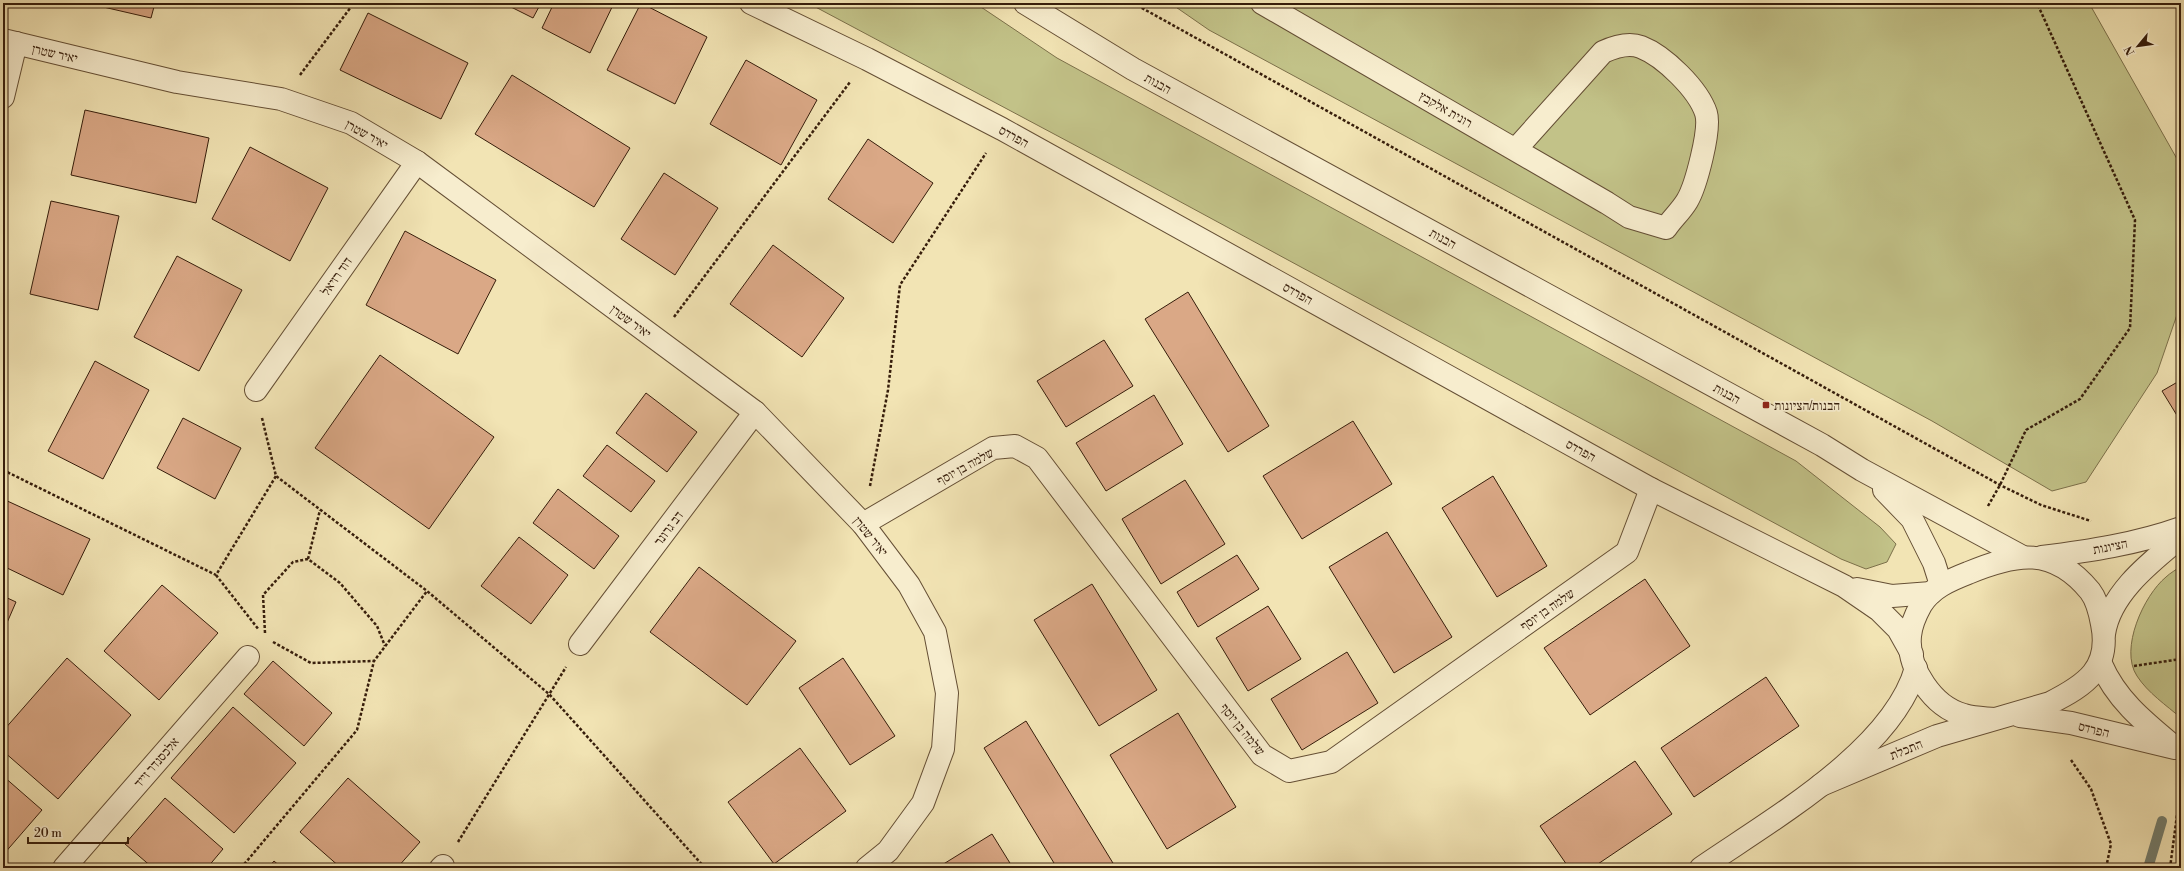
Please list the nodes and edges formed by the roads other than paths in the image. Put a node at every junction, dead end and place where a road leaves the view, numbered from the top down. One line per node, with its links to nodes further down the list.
1 (751, 3): 11 (street, הפרדס)
2 (1025, 3): 10 (street, הבנות)
3 (1262, 3): 6 (street, רונית אלקבץ)
4 (9, 42): 5 (street); 7 (street, יאיר שטרן)
5 (3, 97)
6 (1516, 149): 6 (street, רונית אלקבץ)
7 (417, 162): 8 (street, דוד רזיאל); 9 (street, יאיר שטרן)
8 (256, 390)
9 (755, 412): 12 (street, יאיר שטרן); 19 (street, דב גרונר)
10 (1862, 470): 15 (street, הבנות); 17 (street, הבנות)
11 (1651, 489): 12 (street, שלמה בן יוסף); 16 (street, הפרדס)
12 (863, 524): 27 (street, יאיר שטרן)
13 (2181, 528): 15 (street, הציונות)
14 (2181, 537): 18 (street)
15 (2029, 557): 17 (street, הציונות); 18 (street, הבנות)
16 (1844, 586): 17 (street, הפרדס); 21 (street, הפרדס)
17 (1936, 589): 21 (street)
18 (2104, 634): 22 (street)
19 (580, 644)
20 (248, 657): 26 (street, אלכסנדר זייד)
21 (1914, 661): 23 (street, הפרדס); 25 (street, התכלת)
22 (2102, 667): 23 (street, התכלת); 24 (street, הפרדס)
23 (2003, 717): 24 (street, הפרדס); 25 (street, התכלת)
24 (2178, 750)
25 (1821, 785): 28 (street, התכלת)
26 (64, 868)
27 (867, 868)
28 (1701, 868)

